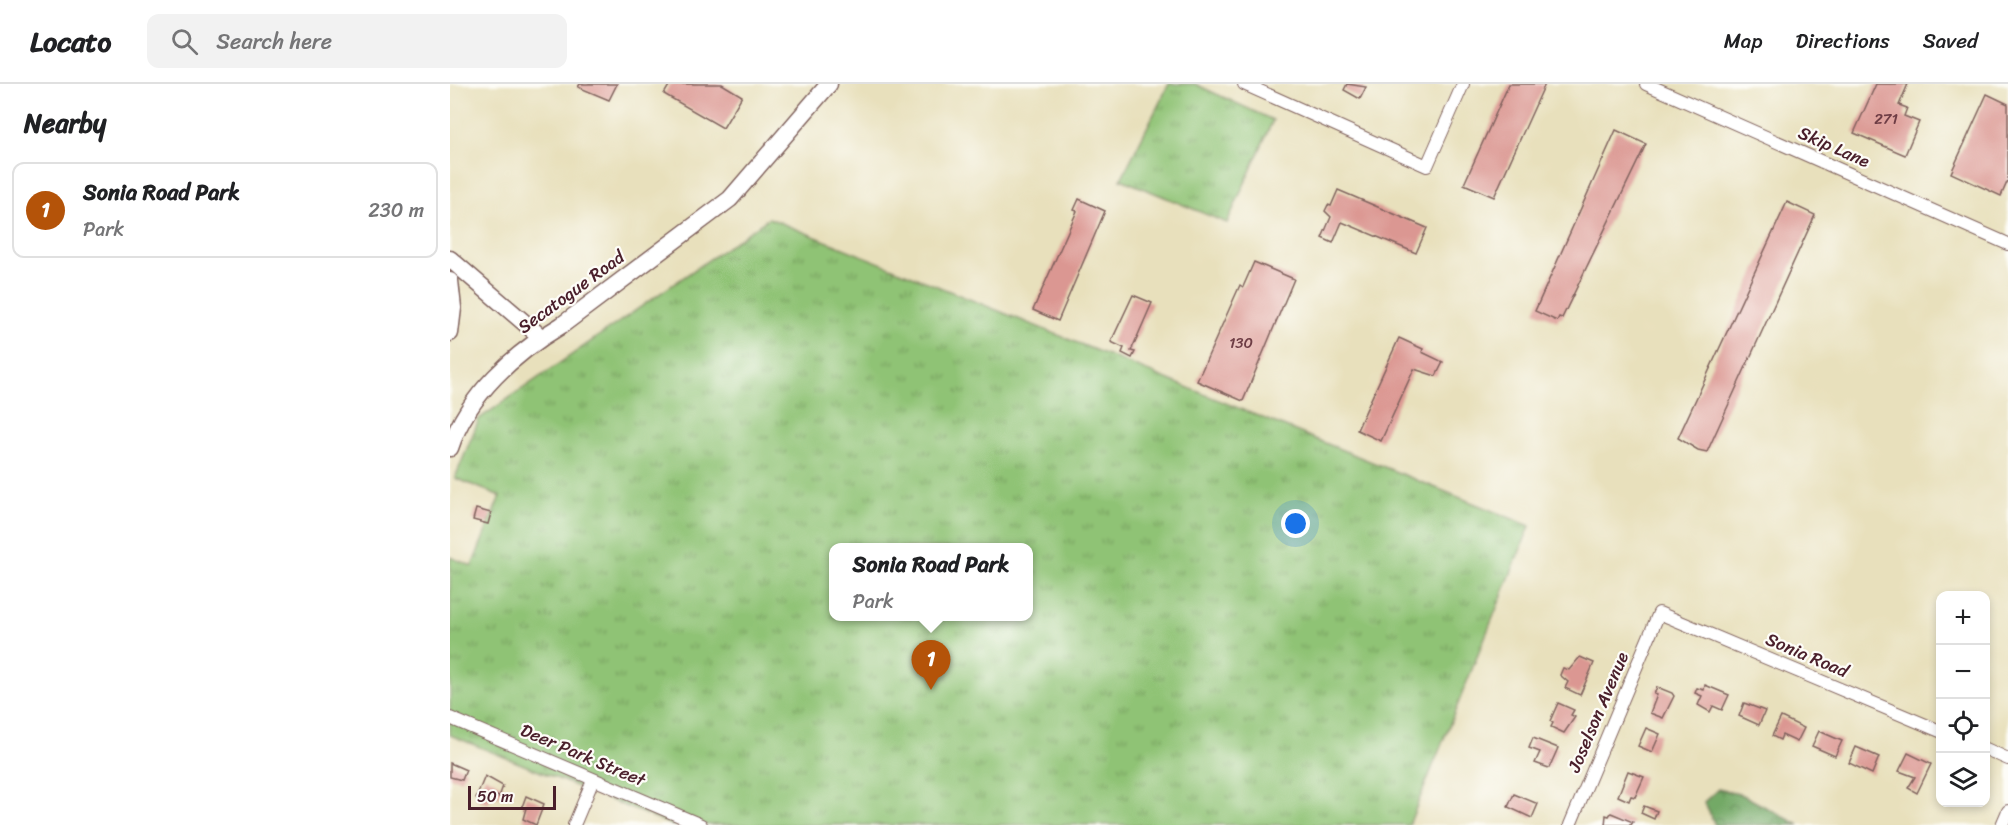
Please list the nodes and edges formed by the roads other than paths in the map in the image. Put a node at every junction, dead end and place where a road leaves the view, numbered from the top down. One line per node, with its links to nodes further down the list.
1 (829, 84): 9 (street, Secatogue Road)
2 (1244, 84): 3 (street)
3 (1463, 84)
4 (1646, 84): 5 (street, Skip Lane)
5 (2008, 244)
6 (450, 259): 9 (street)
7 (450, 281): 8 (street)
8 (450, 333)
9 (541, 337): 10 (street, Secatogue Road)
10 (451, 436)
11 (1659, 613): 13 (street, Sonia Road); 20 (street, Joselson Avenue)
12 (450, 718): 16 (street, Deer Park Street)
13 (1936, 729)
14 (1990, 752): 15 (street)
15 (2008, 759)
16 (593, 780): 18 (street); 19 (street, Deer Park Street)
17 (2008, 812): 21 (street)
18 (574, 825)
19 (701, 825)
20 (1570, 825)
21 (2002, 825)

